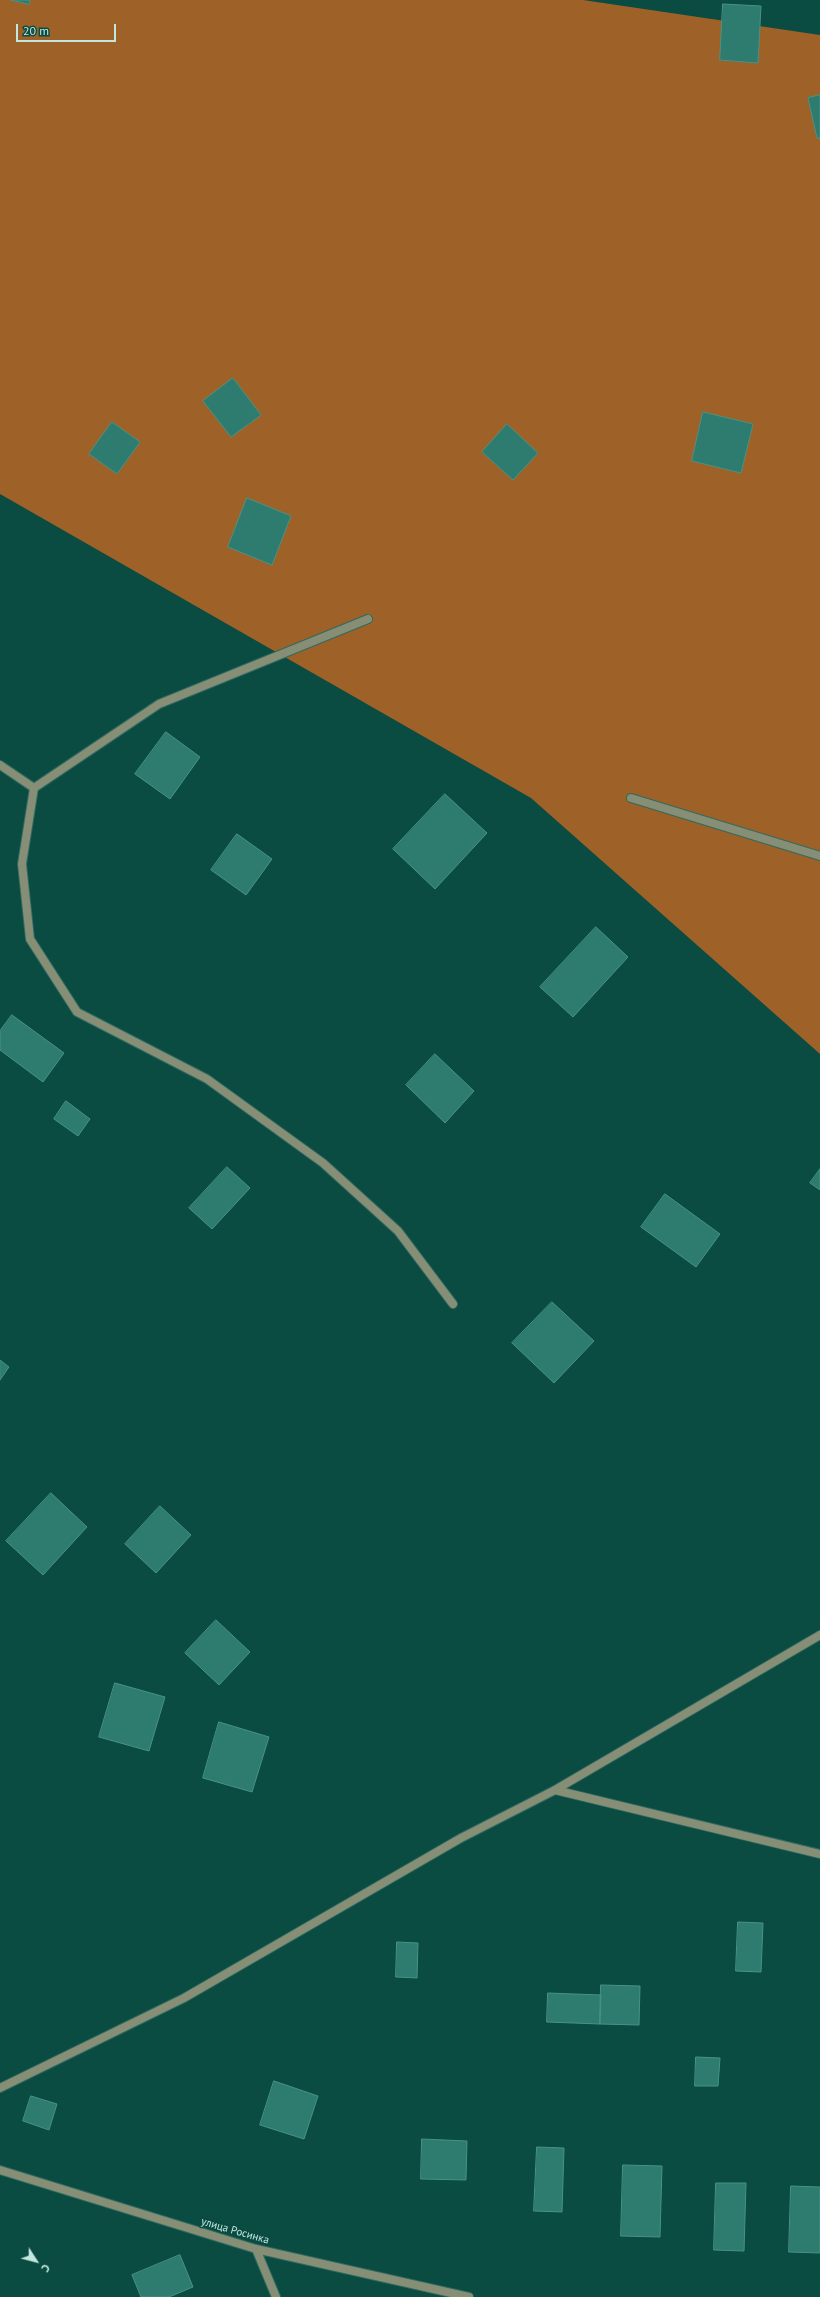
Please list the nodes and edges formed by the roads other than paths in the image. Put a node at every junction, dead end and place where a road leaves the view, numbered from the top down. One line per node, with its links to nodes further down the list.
1 (368, 619): 3 (street)
2 (0, 765): 3 (street)
3 (34, 788): 6 (street)
4 (632, 798): 5 (street)
5 (820, 856)
6 (453, 1304)
7 (820, 1635): 8 (street)
8 (555, 1790): 9 (street); 10 (street)
9 (820, 1854)
10 (0, 2088)
11 (0, 2170): 12 (street, улица Росинка)
12 (256, 2249): 13 (street); 14 (street, улица Росинка)
13 (276, 2297)
14 (468, 2297)

